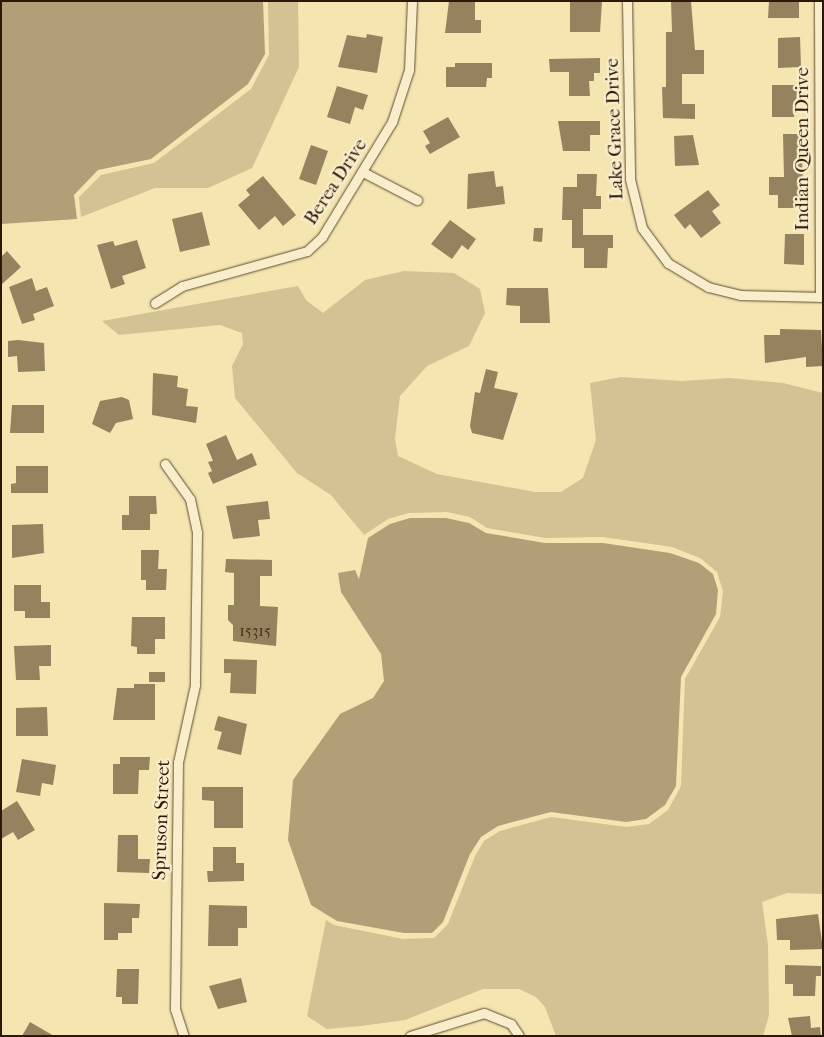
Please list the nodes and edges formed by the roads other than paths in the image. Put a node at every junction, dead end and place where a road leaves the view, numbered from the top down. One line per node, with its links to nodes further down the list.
1 (412, 1): 4 (street, Berea Drive)
2 (628, 1): 6 (street, Lake Grace Drive)
3 (819, 1): 6 (street, Indian Queen Drive)
4 (363, 172): 5 (street); 7 (street, Berea Drive)
5 (417, 200)
6 (821, 297)
7 (155, 303)
8 (165, 464): 9 (street, Spruson Street)
9 (184, 1036)
10 (410, 1036): 11 (street)
11 (520, 1036)

